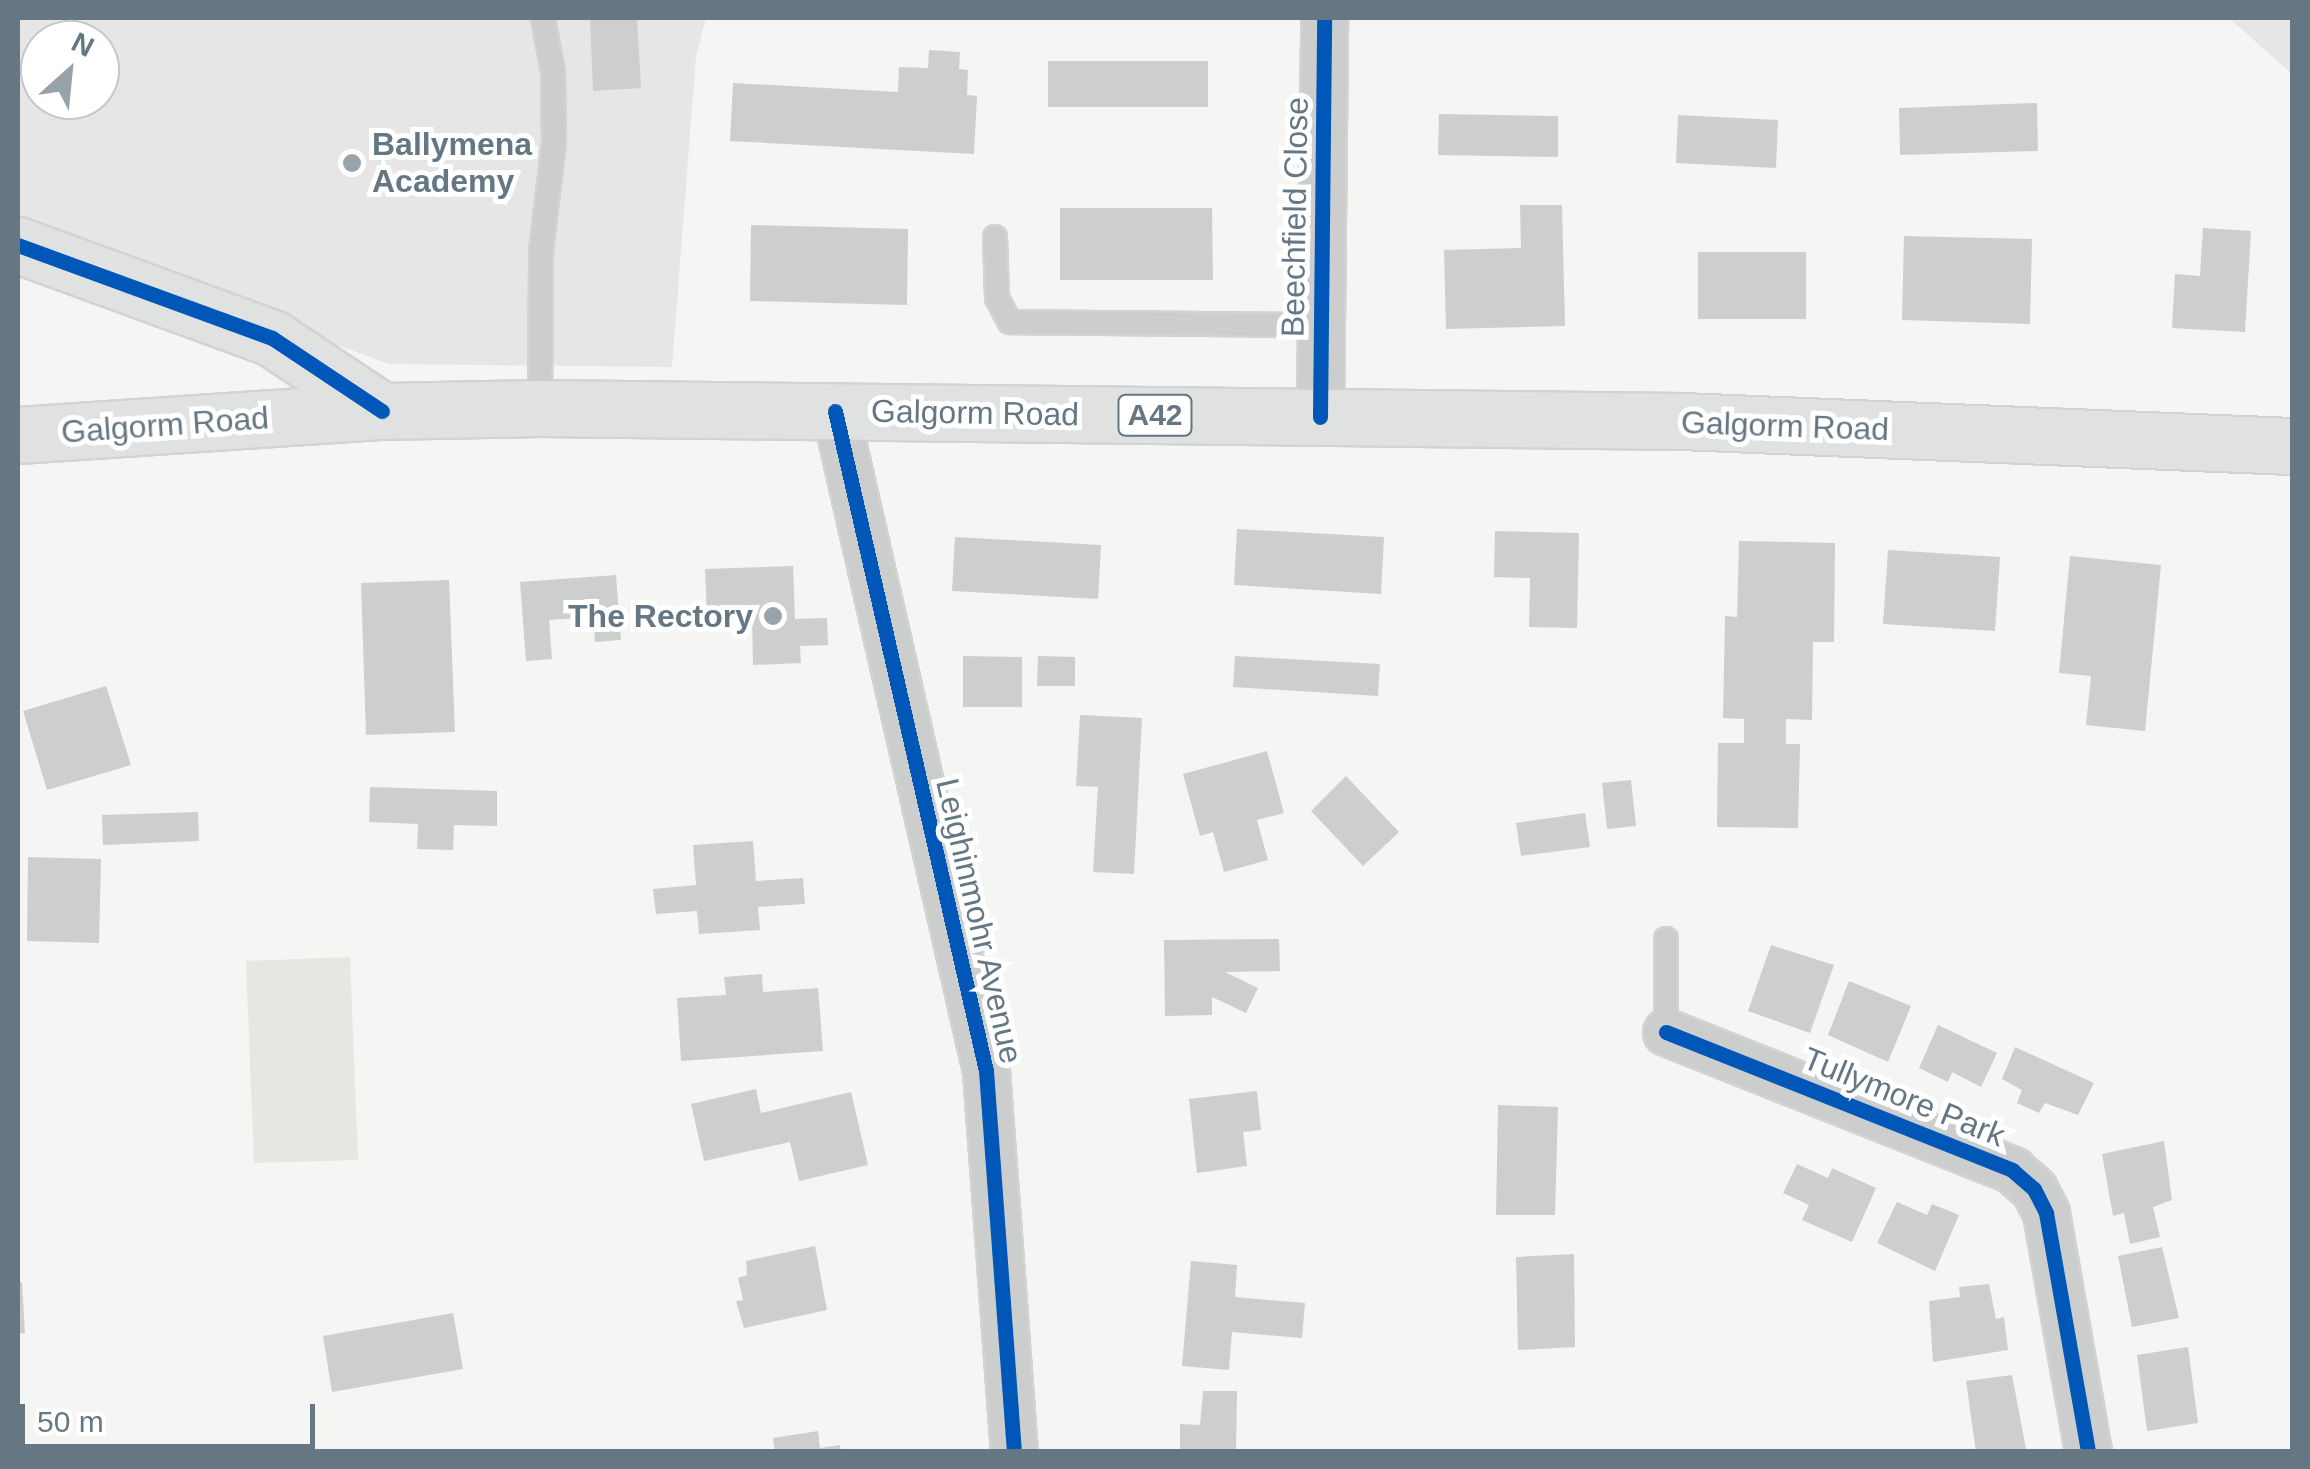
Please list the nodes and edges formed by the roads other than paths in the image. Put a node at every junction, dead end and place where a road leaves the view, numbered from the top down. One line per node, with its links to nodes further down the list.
1 (543, 18): 6 (lane)
2 (1324, 18): 5 (street, Beechfield Close)
3 (995, 237): 5 (lane, Beechfield Close)
4 (18, 245): 7 (main road)
5 (1321, 325): 9 (street, Beechfield Close)
6 (540, 408): 7 (main road, Galgorm Road / A42); 8 (main road, Galgorm Road / A42)
7 (382, 411): 10 (main road, Galgorm Road / A42)
8 (835, 411): 9 (main road, Galgorm Road / A42); 14 (street, Leighinmohr Avenue)
9 (1320, 418): 11 (main road, Galgorm Road / A42)
10 (18, 435)
11 (2292, 446)
12 (1666, 939): 13 (lane)
13 (1666, 1032): 15 (street, Tullymore Park)
14 (1014, 1452)
15 (2088, 1452)

